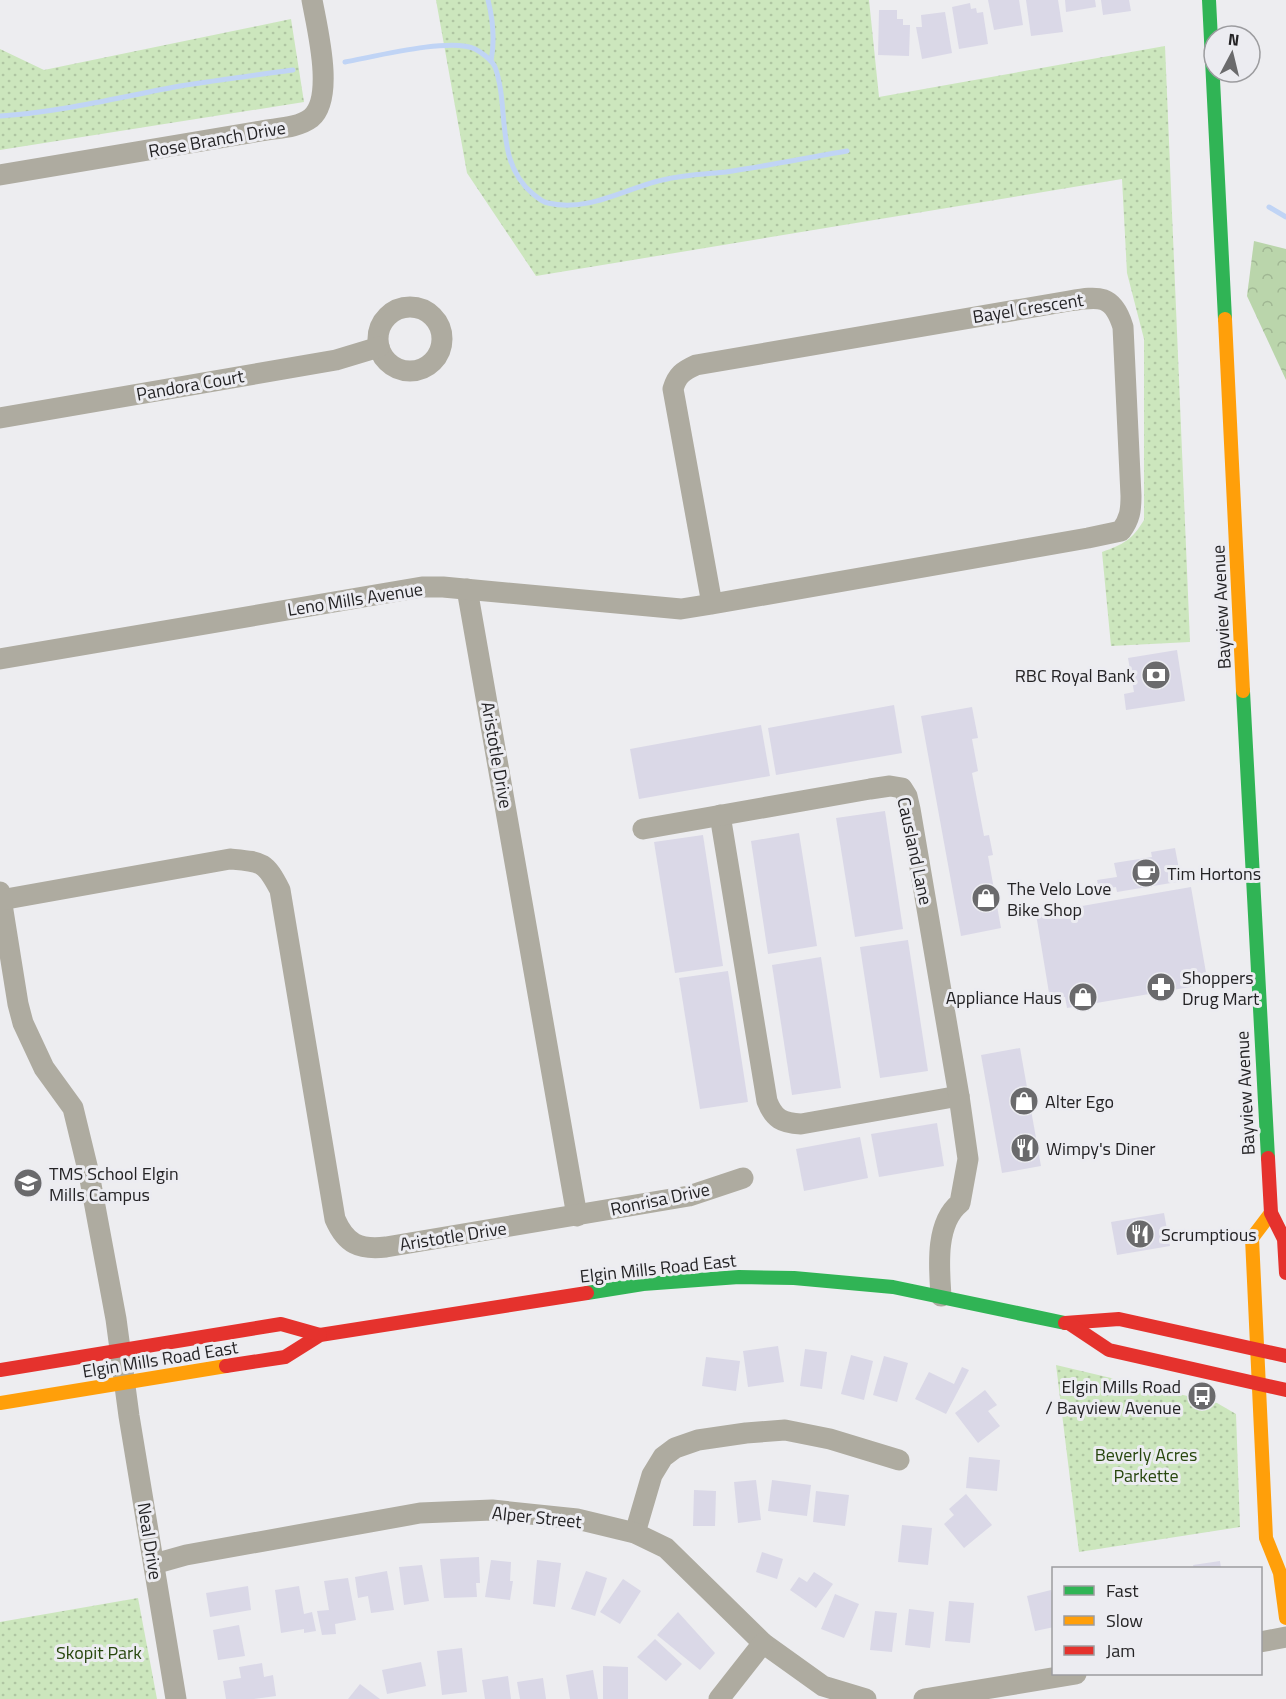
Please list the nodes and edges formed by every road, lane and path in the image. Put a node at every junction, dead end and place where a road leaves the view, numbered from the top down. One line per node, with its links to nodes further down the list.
1 (312, 0): 3 (street, Rose Branch Drive)
2 (1209, 0): 14 (main road, Bayview Avenue)
3 (0, 176)
4 (379, 347): 5 (street, Pandora Court)
5 (0, 418)
6 (467, 589): 7 (street, Leno Mills Avenue); 8 (street, Leno Mills Avenue); 15 (street, Aristotle Drive)
7 (712, 604): 7 (street, Bayel Crescent)
8 (0, 659)
9 (720, 815): 10 (street, Causland Lane); 12 (street); 12 (street, Causland Lane)
10 (643, 829)
11 (1, 896): 15 (street, Aristotle Drive); 20 (street)
12 (959, 1096): 17 (street, Causland Lane)
13 (743, 1178): 15 (street, Ronrisa Drive)
14 (1271, 1213): 16 (main road, Bayview Avenue); 21 (main road)
15 (577, 1216)
16 (1286, 1273)
17 (941, 1296): 18 (main road, Elgin Mills Road East); 19 (main road, Elgin Mills Road East)
18 (1070, 1324): 21 (main road, Elgin Mills Road East); 25 (main road, Elgin Mills Road East)
19 (320, 1335): 20 (main road, Elgin Mills Road East); 24 (main road, Elgin Mills Road East)
20 (120, 1350): 23 (main road, Elgin Mills Road East); 24 (street)
21 (1257, 1350): 22 (main road, Elgin Mills Road East); 25 (main road)
22 (1286, 1356)
23 (0, 1370)
24 (125, 1383): 27 (main road, Elgin Mills Road East); 30 (street, Neal Drive)
25 (1258, 1384): 26 (main road, Elgin Mills Road East); 31 (main road)
26 (1286, 1390)
27 (0, 1403)
28 (899, 1460): 29 (street)
29 (635, 1533): 30 (street, Alper Street); 35 (street, Alper Street)
30 (154, 1564): 37 (street, Neal Drive)
31 (1283, 1568): 32 (main road)
32 (1286, 1618)
33 (1286, 1637): 34 (street)
34 (1262, 1642)
35 (763, 1643): 38 (street); 39 (street, Alper Street)
36 (1070, 1675): 40 (street)
37 (176, 1699)
38 (719, 1699)
39 (866, 1699)
40 (924, 1699)

